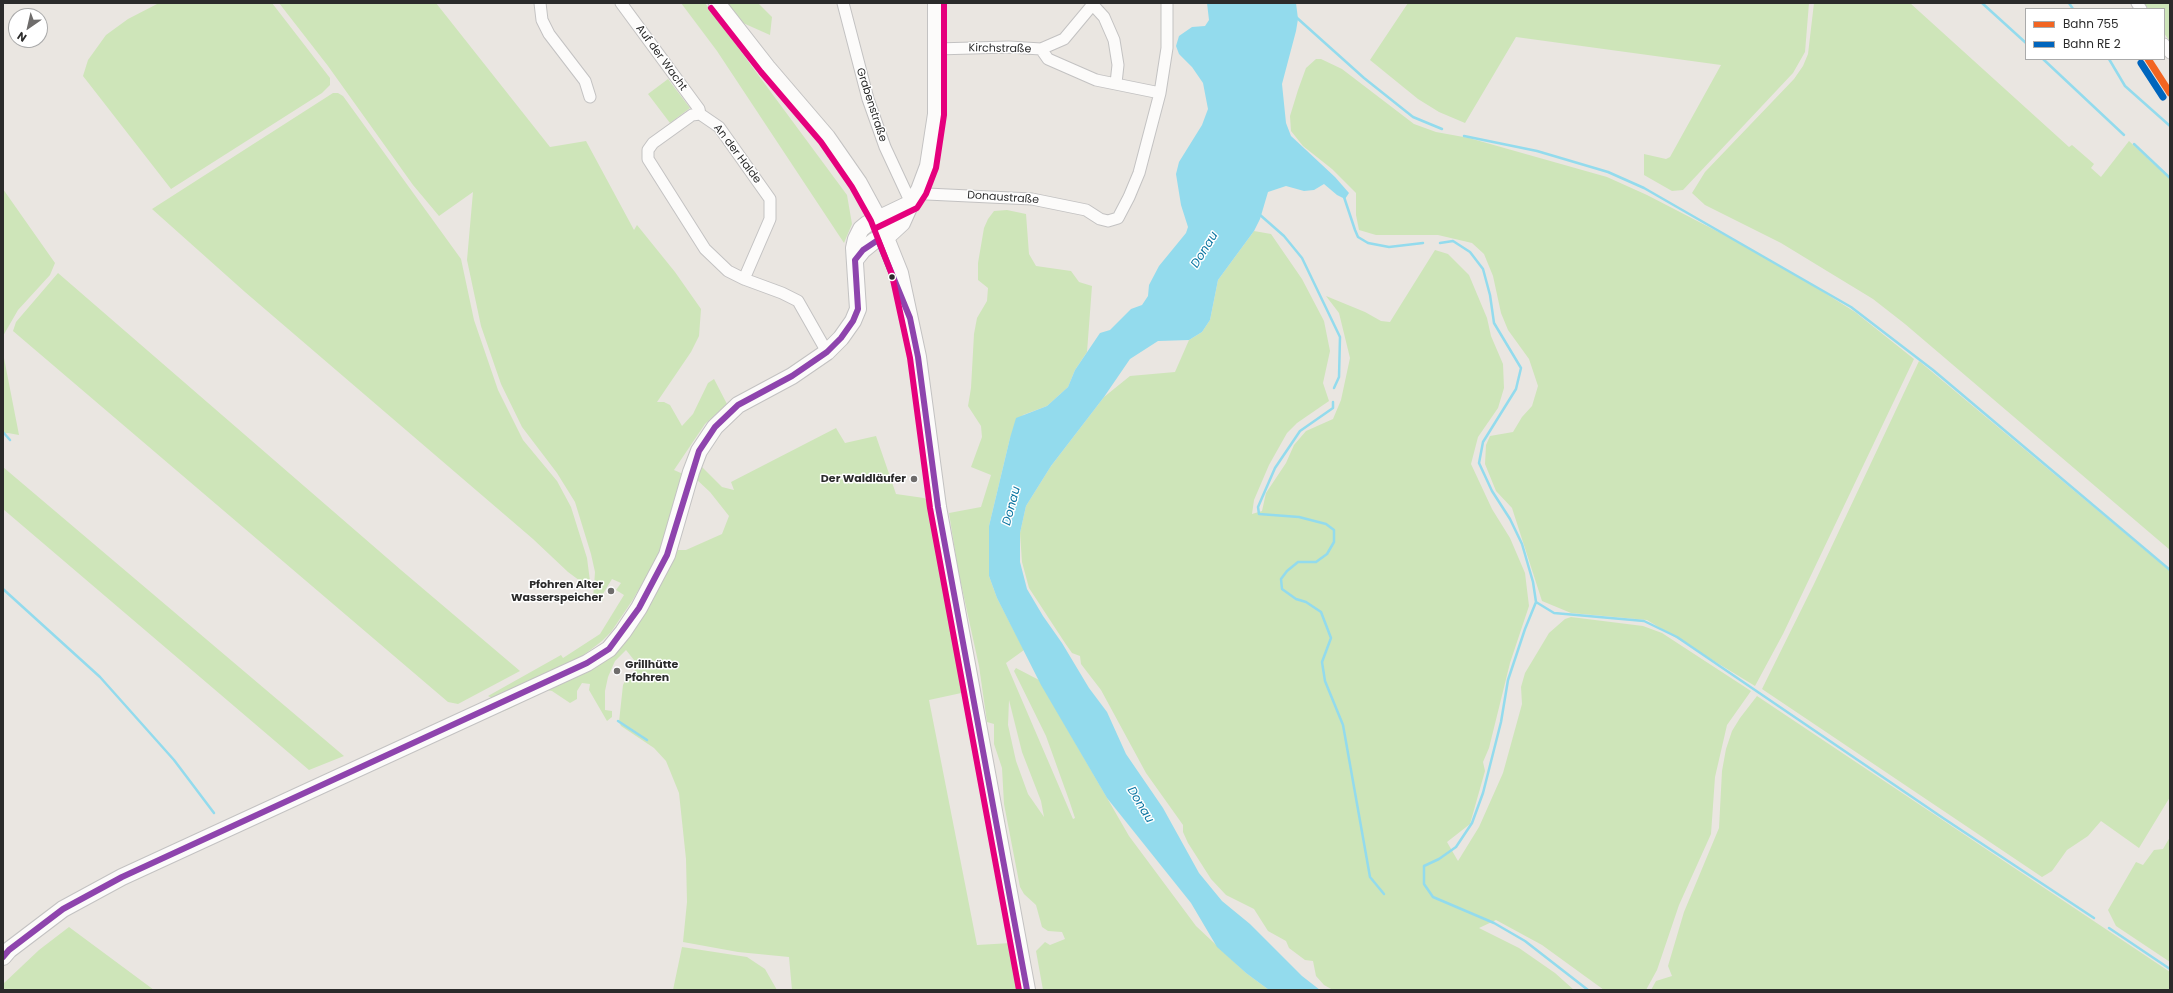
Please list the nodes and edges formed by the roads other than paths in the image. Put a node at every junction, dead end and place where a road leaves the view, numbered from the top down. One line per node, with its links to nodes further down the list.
1 (540, 3): 12 (street)
2 (621, 3): 13 (street, Auf der Wacht)
3 (843, 3): 14 (street, Grabenstraße)
4 (936, 3): 8 (street)
5 (1167, 3): 11 (street, Donaustraße)
6 (1094, 4): 9 (street, Kirchstraße); 10 (street)
7 (718, 5): 15 (street)
8 (936, 49): 9 (street, Kirchstraße); 14 (street)
9 (1041, 49): 10 (street)
10 (1116, 83): 11 (street)
11 (1160, 93): 14 (street, Donaustraße)
12 (590, 97)
13 (700, 114): 18 (street, An der Halde); 18 (street)
14 (915, 196): 15 (street); 16 (street)
15 (873, 220): 16 (street); 17 (street)
16 (882, 238): 17 (street); 21 (street)
17 (855, 260): 19 (street)
18 (744, 279): 19 (street)
19 (827, 352): 20 (street)
20 (3, 957)
21 (1027, 990)

